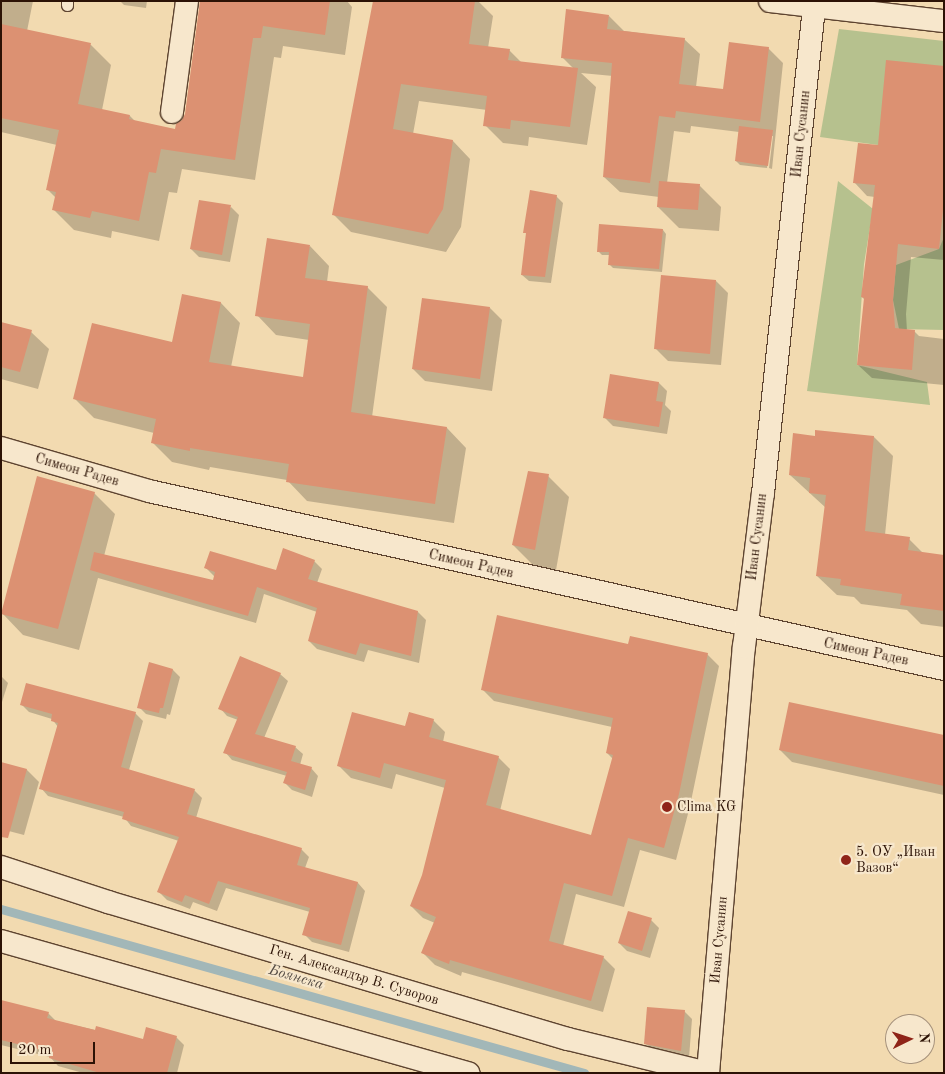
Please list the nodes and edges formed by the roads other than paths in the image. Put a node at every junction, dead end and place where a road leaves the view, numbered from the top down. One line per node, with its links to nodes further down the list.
1 (187, 1): 5 (street)
2 (770, 1): 3 (street)
3 (815, 4): 4 (street); 7 (street, Иван Сусанин)
4 (944, 21)
5 (172, 112)
6 (1, 448): 7 (street, Симеон Радев)
7 (746, 626): 8 (street, Симеон Радев); 12 (street, Иван Сусанин)
8 (944, 669)
9 (1, 867): 12 (street, Ген. Александър В. Суворов)
10 (1, 941): 11 (street)
11 (469, 1073)
12 (708, 1073)

